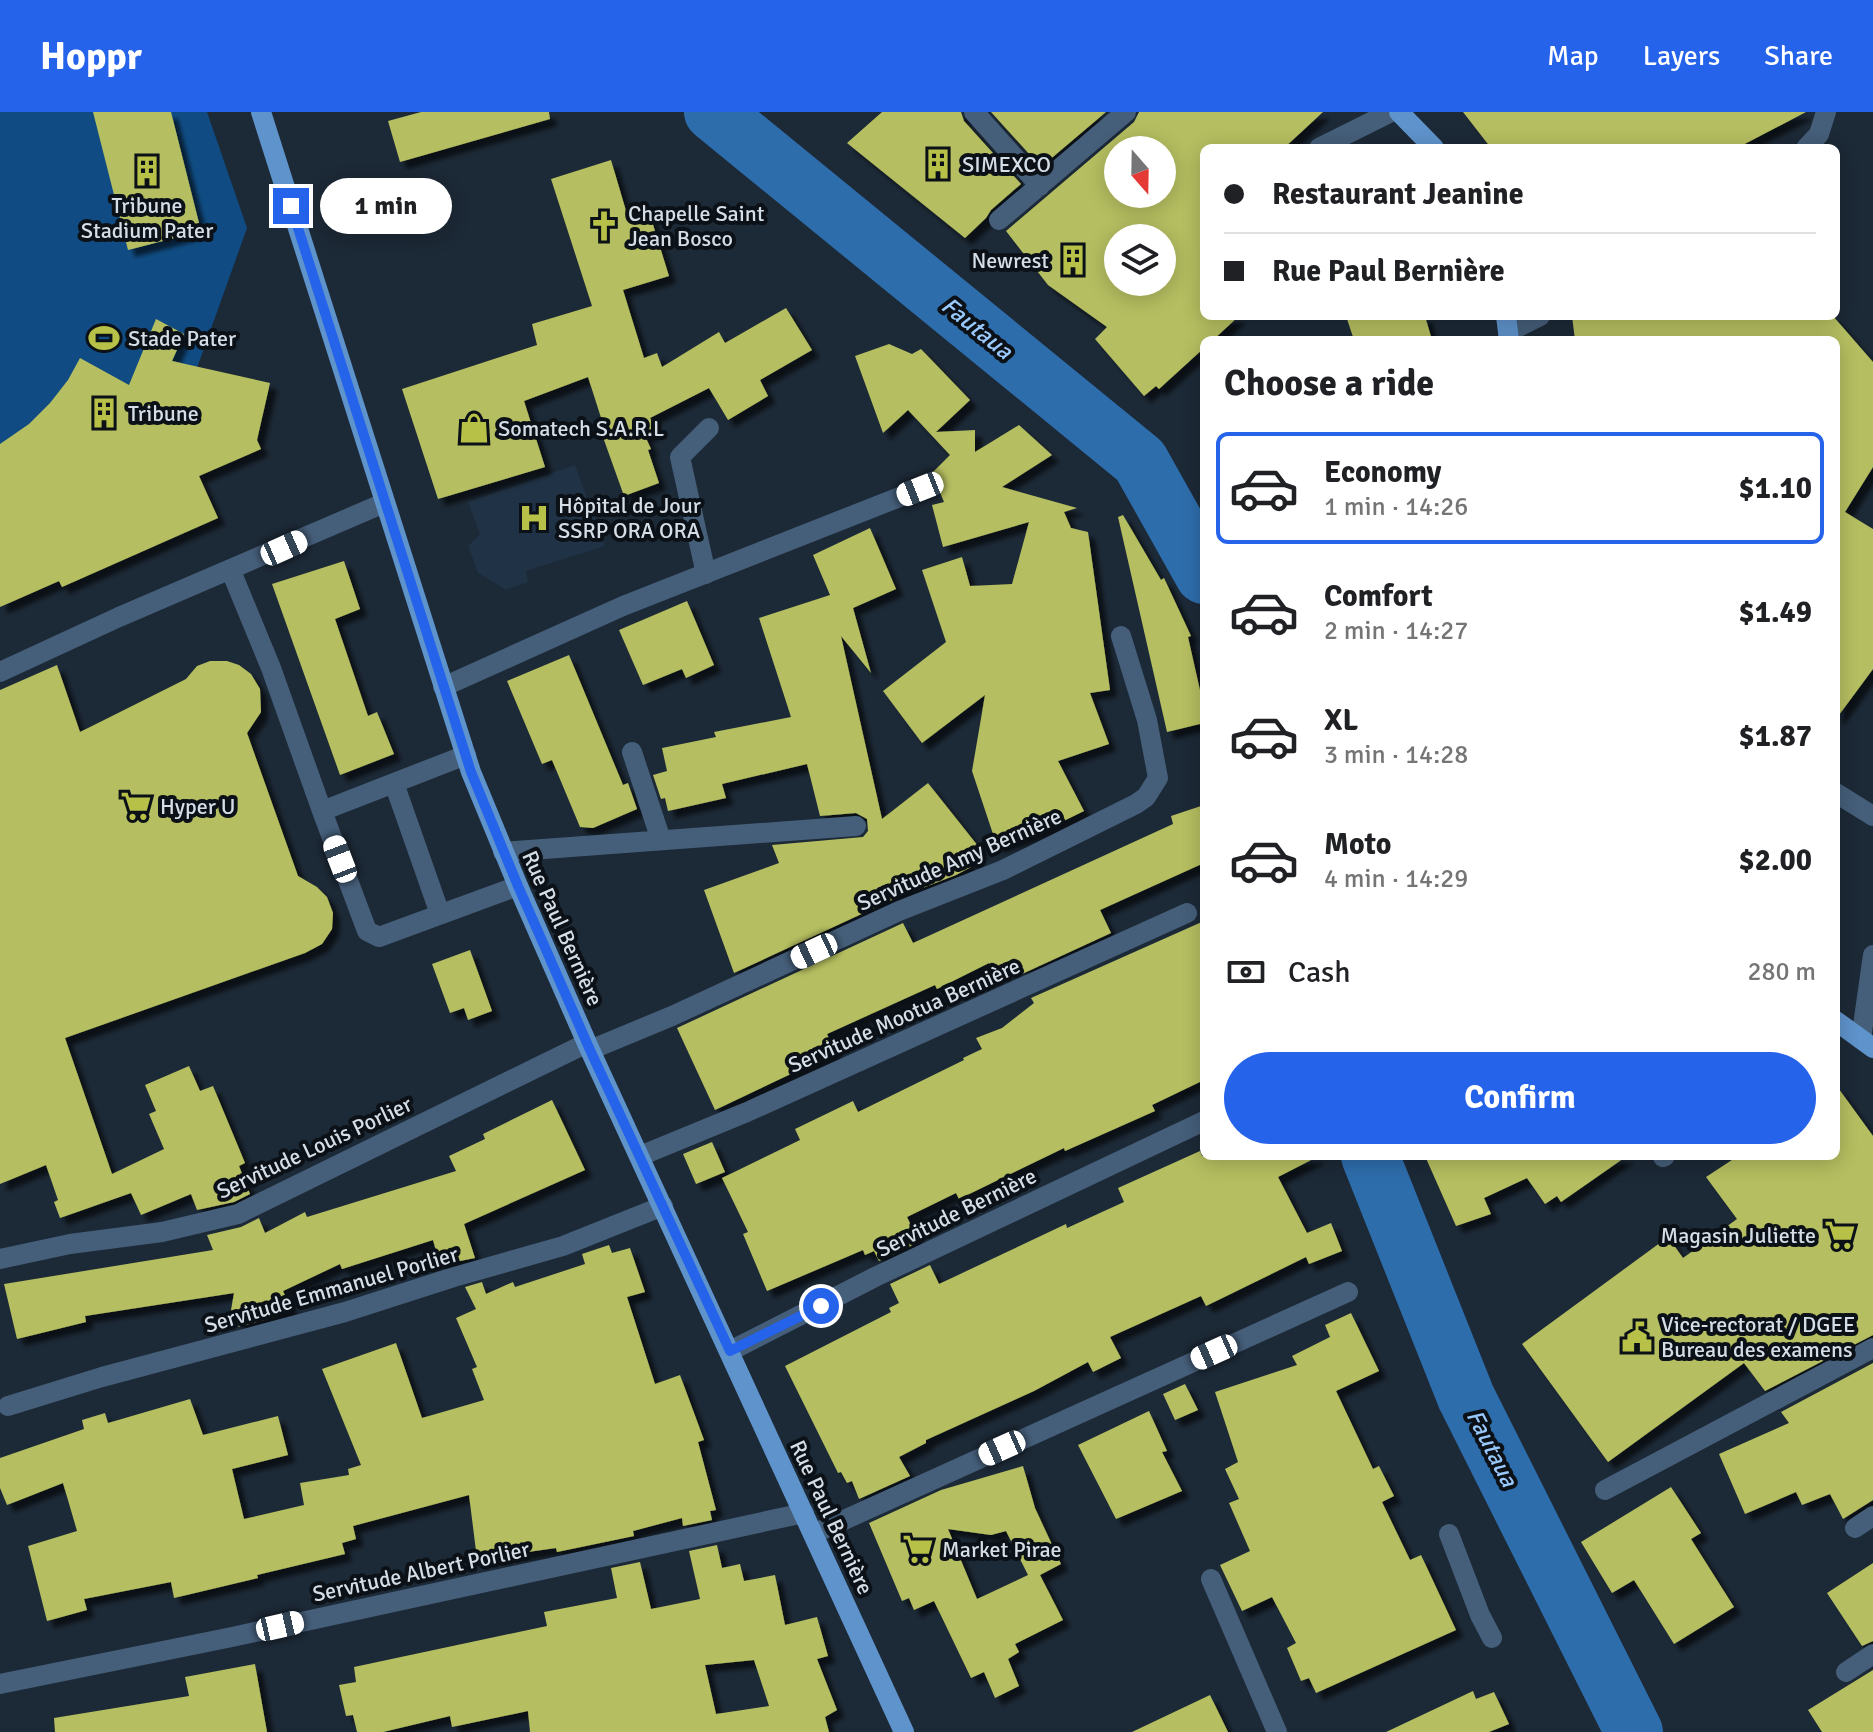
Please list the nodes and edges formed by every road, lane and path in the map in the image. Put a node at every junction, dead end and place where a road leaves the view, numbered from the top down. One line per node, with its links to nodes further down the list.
1 (261, 112): 16 (main road, Rue Paul Bernière)
2 (974, 112): 10 (street)
3 (1126, 112): 10 (street)
4 (1391, 112): 7 (street)
5 (1399, 112): 8 (main road)
6 (1826, 112): 9 (street)
7 (1327, 144)
8 (1430, 144)
9 (1810, 144)
10 (1040, 186): 11 (street)
11 (999, 220)
12 (1530, 320): 13 (street)
13 (1508, 329)
14 (709, 428): 18 (street)
15 (920, 489): 18 (street)
16 (384, 503): 17 (street); 21 (main road, Rue Paul Bernière)
17 (231, 571): 20 (street); 26 (street)
18 (706, 574): 21 (street)
19 (1121, 636): 37 (street, Servitude Amy Bernière)
20 (0, 672)
21 (443, 687): 23 (main road, Rue Paul Bernière)
22 (632, 752): 29 (street)
23 (466, 755): 24 (street); 30 (main road, Rue Paul Bernière)
24 (394, 783): 26 (street); 33 (street)
25 (1840, 795): 27 (street)
26 (322, 811): 33 (street)
27 (1873, 816)
28 (856, 826): 29 (street)
29 (661, 840): 30 (street)
30 (503, 852): 31 (main road, Rue Paul Bernière)
31 (518, 886): 33 (street); 37 (main road, Rue Paul Bernière)
32 (1187, 913): 39 (street, Servitude Mootua Bernière)
33 (440, 914)
34 (1873, 955): 36 (street)
35 (1840, 1025): 36 (main road)
36 (1867, 1043)
37 (589, 1047): 39 (main road, Rue Paul Bernière); 41 (street, Servitude Louis Porlier)
38 (1200, 1123): 44 (street, Servitude Bernière)
39 (640, 1156): 40 (main road, Rue Paul Bernière)
40 (663, 1206): 44 (main road, Rue Paul Bernière); 45 (street, Servitude Emmanuel Porlier)
41 (0, 1259)
42 (1348, 1292): 50 (street)
43 (1873, 1348): 46 (street)
44 (730, 1351): 47 (main road, Rue Paul Bernière)
45 (8, 1406)
46 (1605, 1490)
47 (804, 1513): 50 (main road, Rue Paul Bernière); 56 (street, Servitude Albert Porlier)
48 (1873, 1516): 49 (street)
49 (1855, 1528)
50 (813, 1534): 57 (main road, Rue Paul Bernière)
51 (1449, 1534): 53 (street)
52 (1211, 1579): 58 (street)
53 (1492, 1638)
54 (1873, 1654): 55 (street)
55 (1846, 1672)
56 (0, 1684)
57 (904, 1732)
58 (1277, 1732)

